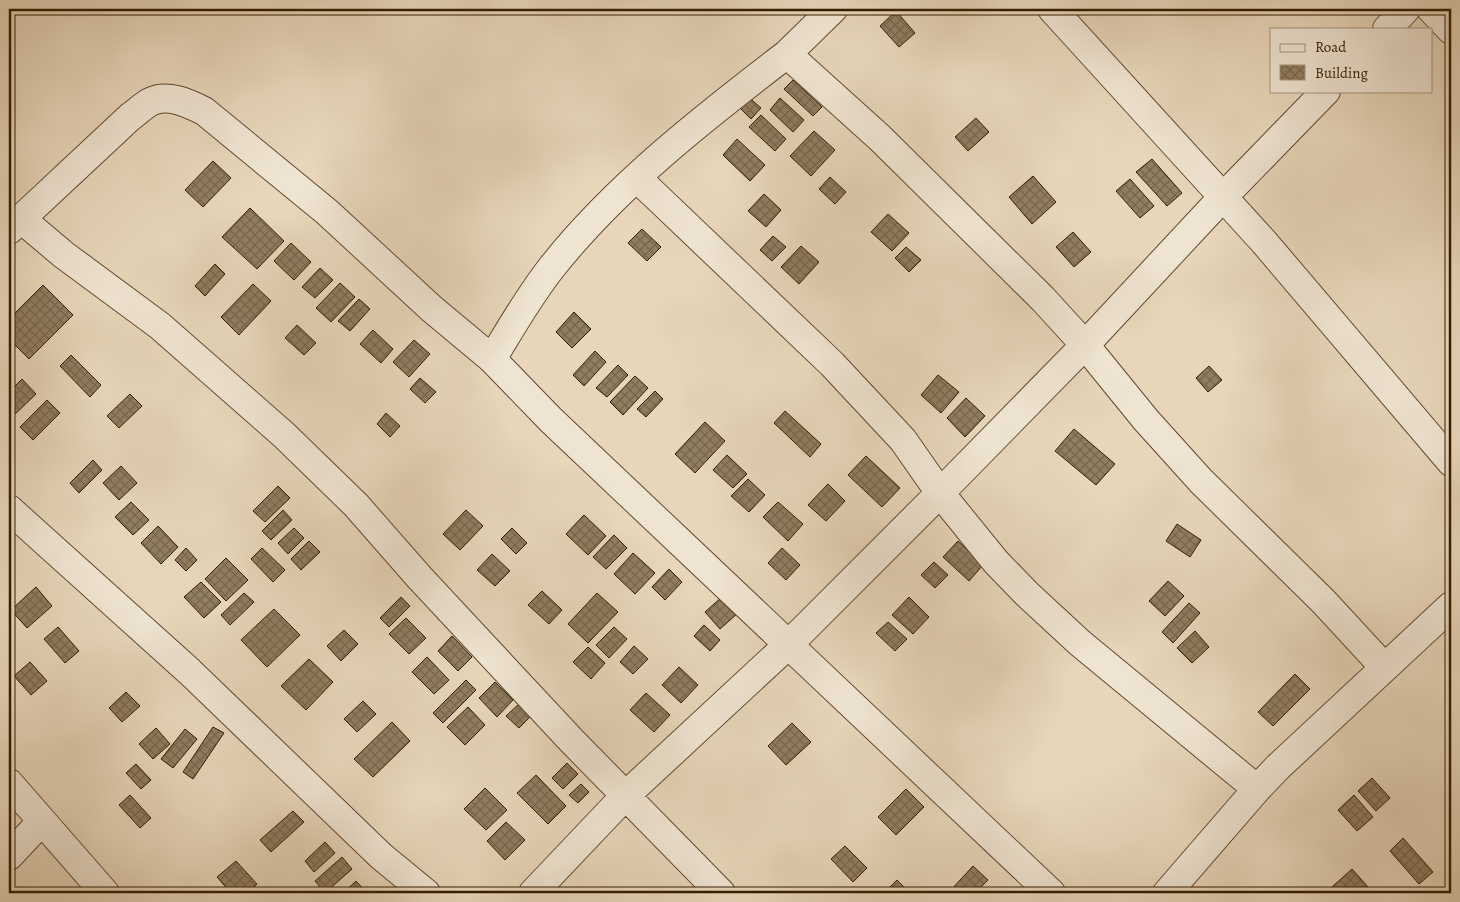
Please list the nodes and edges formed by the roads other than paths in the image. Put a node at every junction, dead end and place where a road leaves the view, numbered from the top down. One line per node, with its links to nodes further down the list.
1 (833, 9): 7 (street)
2 (1052, 9): 10 (street)
3 (1406, 9): 5 (street)
4 (1431, 9): 6 (street)
5 (1388, 28)
6 (1451, 30)
7 (788, 54): 9 (street); 12 (street)
8 (1325, 92): 10 (street)
9 (637, 178): 13 (street); 15 (street)
10 (1222, 198): 12 (street); 14 (street)
11 (15, 224): 13 (street); 22 (street)
12 (1085, 345): 15 (street); 19 (street)
13 (492, 359): 18 (street)
14 (1451, 462)
15 (940, 493): 18 (street); 21 (street)
16 (9, 509): 26 (street)
17 (1451, 606): 19 (street)
18 (789, 644): 22 (street); 29 (street)
19 (1384, 667): 21 (street)
20 (9, 783): 23 (street)
21 (1257, 789): 30 (street)
22 (624, 796): 27 (street); 28 (street)
23 (42, 821): 24 (street); 25 (street)
24 (9, 856)
25 (105, 893)
26 (426, 893)
27 (533, 893)
28 (721, 893)
29 (1051, 893)
30 (1167, 893)

